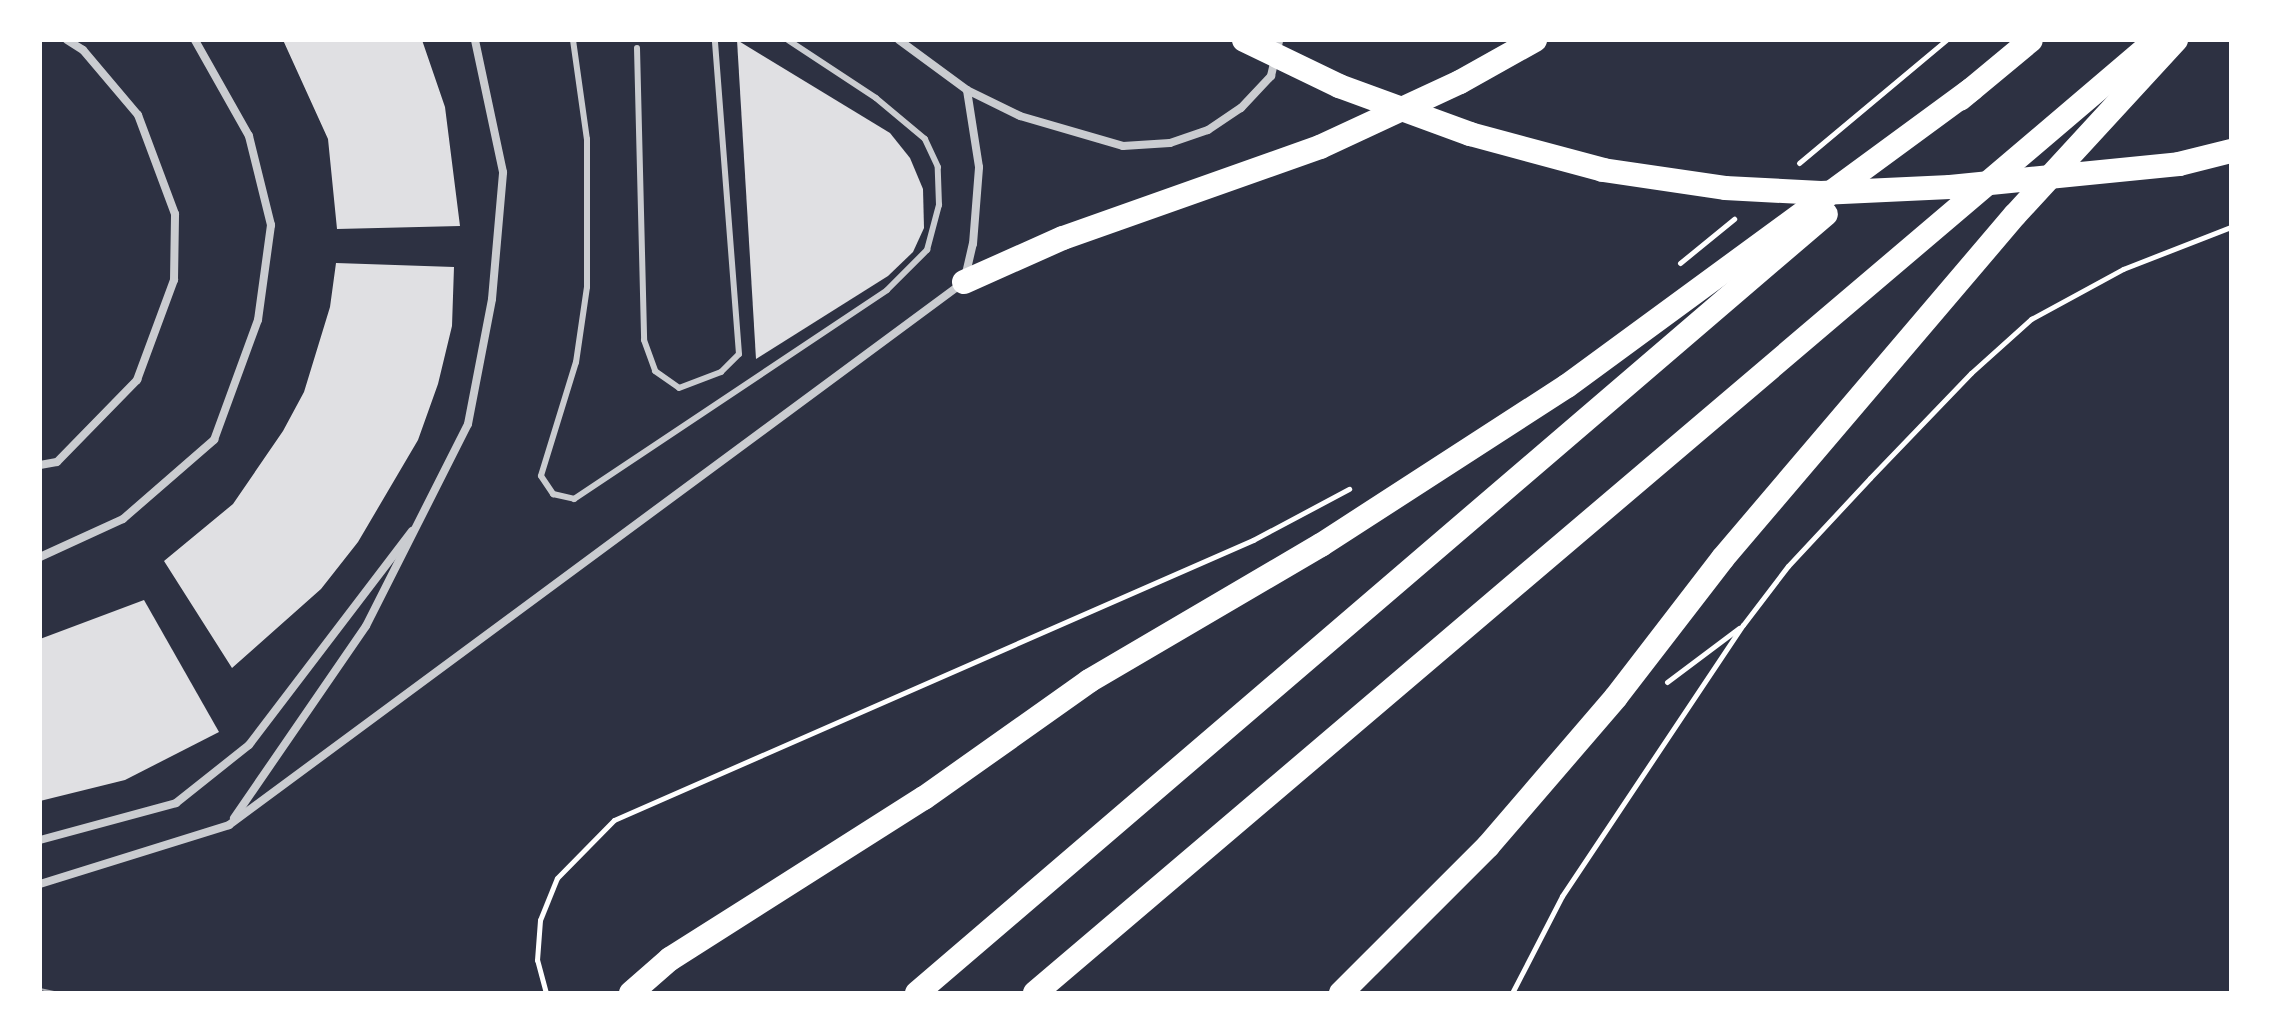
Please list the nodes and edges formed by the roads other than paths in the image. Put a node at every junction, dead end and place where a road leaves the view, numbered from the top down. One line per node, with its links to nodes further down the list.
1 (67, 40): 19 (street)
2 (195, 40): 21 (street)
3 (475, 40): 20 (street)
4 (573, 40): 6 (lane)
5 (715, 40): 14 (lane)
6 (788, 40)
7 (899, 40): 16 (street)
8 (1244, 40): 17 (highway)
9 (1279, 40): 16 (street)
10 (1535, 40): 18 (highway)
11 (2031, 40): 15 (highway)
12 (2156, 40): 27 (highway)
13 (2176, 40): 28 (highway)
14 (637, 48)
15 (1972, 89): 25 (highway); 26 (highway)
16 (967, 90): 18 (street)
17 (2231, 151)
18 (964, 282): 22 (street)
19 (40, 465)
20 (426, 513): 22 (street); 23 (street)
21 (40, 557)
22 (229, 825): 24 (street)
23 (40, 840)
24 (40, 884)
25 (631, 993)
26 (917, 993)
27 (1035, 993)
28 (1341, 993)

